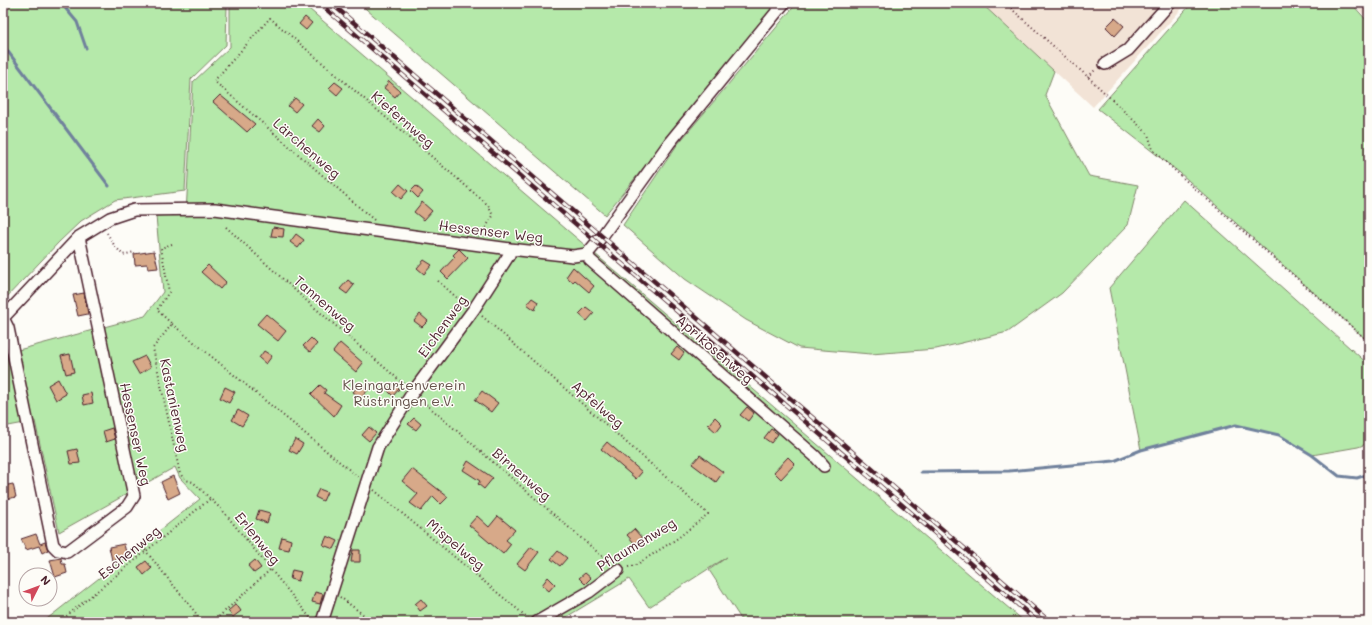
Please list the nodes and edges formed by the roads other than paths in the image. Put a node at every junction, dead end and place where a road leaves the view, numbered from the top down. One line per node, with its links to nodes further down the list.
1 (784, 3): 6 (street)
2 (1170, 3): 3 (street)
3 (1105, 64)
4 (79, 237): 5 (street, Hessenser Weg); 7 (street, Hessenser Weg); 7 (street, Hessenser Weg)
5 (510, 249): 6 (street, Hessenser Weg); 10 (street, Eichenweg)
6 (587, 254): 8 (street, Aprikosenweg)
7 (3, 318)
8 (824, 466)
9 (618, 570): 11 (street, Pflaumenweg)
10 (322, 622)
11 (537, 622)

